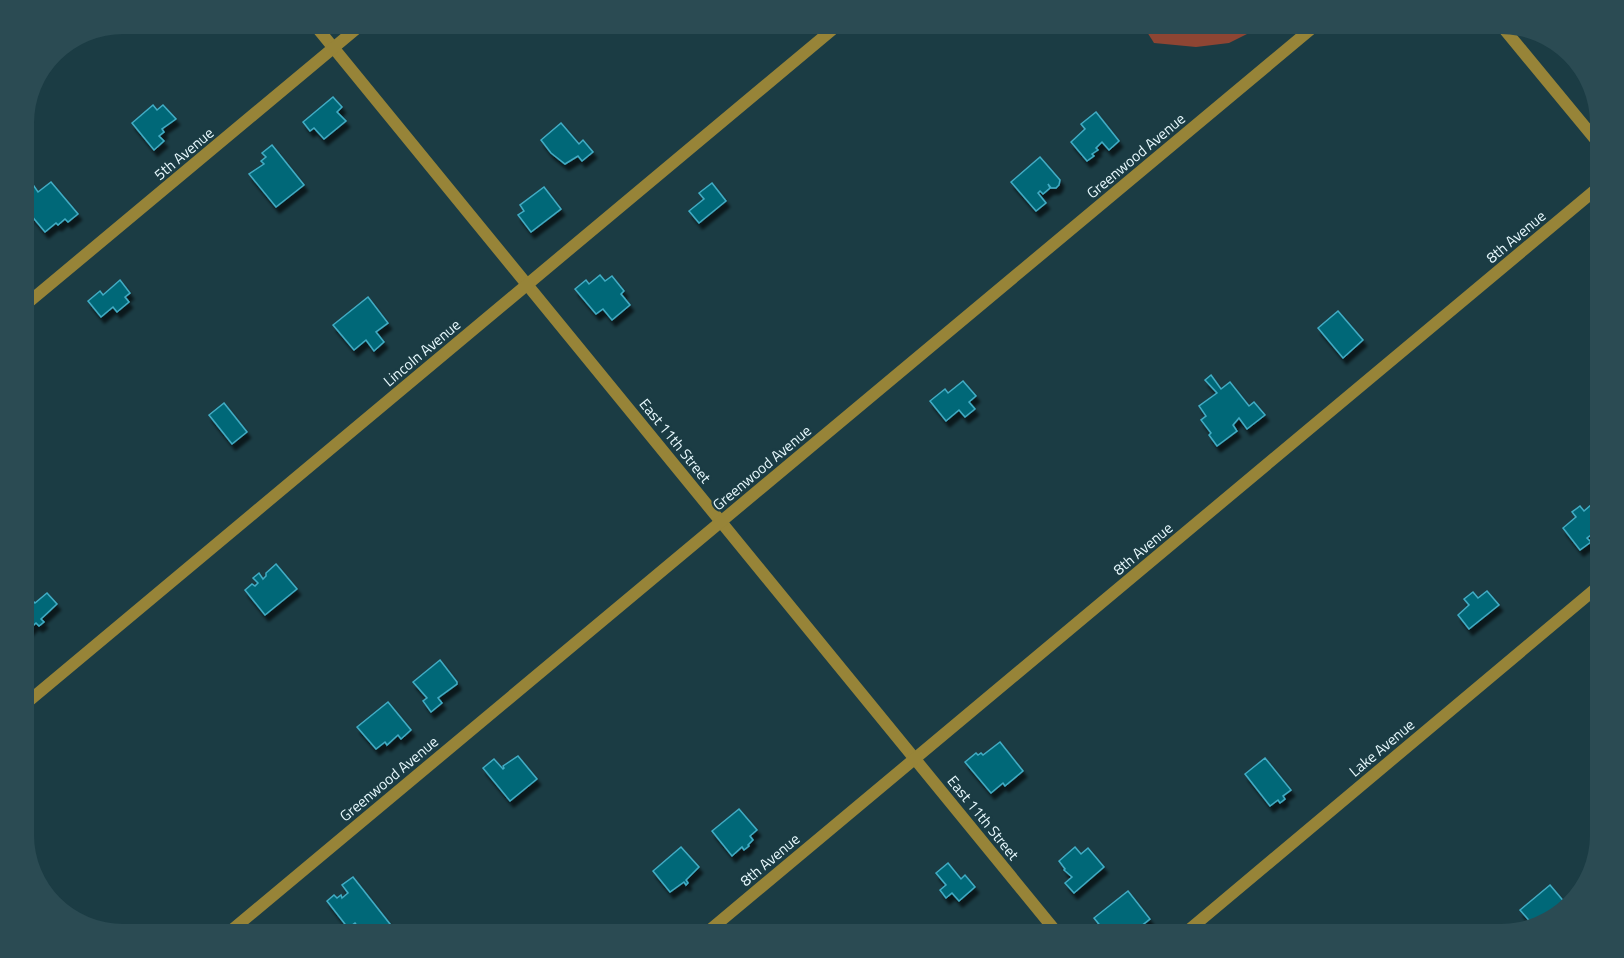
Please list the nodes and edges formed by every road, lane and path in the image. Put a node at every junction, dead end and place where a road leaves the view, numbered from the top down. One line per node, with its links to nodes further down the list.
1 (322, 34): 6 (street, East 11th Street)
2 (350, 34): 6 (street, 5th Avenue)
3 (827, 34): 9 (street, Lincoln Avenue)
4 (1305, 34): 11 (street, Greenwood Avenue)
5 (1509, 35): 7 (street)
6 (334, 48): 9 (street, East 11th Street); 10 (street, 5th Avenue)
7 (1589, 133)
8 (1589, 195): 14 (street, 8th Avenue)
9 (528, 285): 11 (street, East 11th Street); 13 (street, Lincoln Avenue)
10 (35, 297)
11 (722, 521): 14 (street, East 11th Street); 15 (street, Greenwood Avenue)
12 (1590, 594): 18 (street, Lake Avenue)
13 (35, 696)
14 (915, 759): 16 (street, 8th Avenue); 17 (street, East 11th Street)
15 (238, 924)
16 (717, 924)
17 (1050, 924)
18 (1196, 924)

